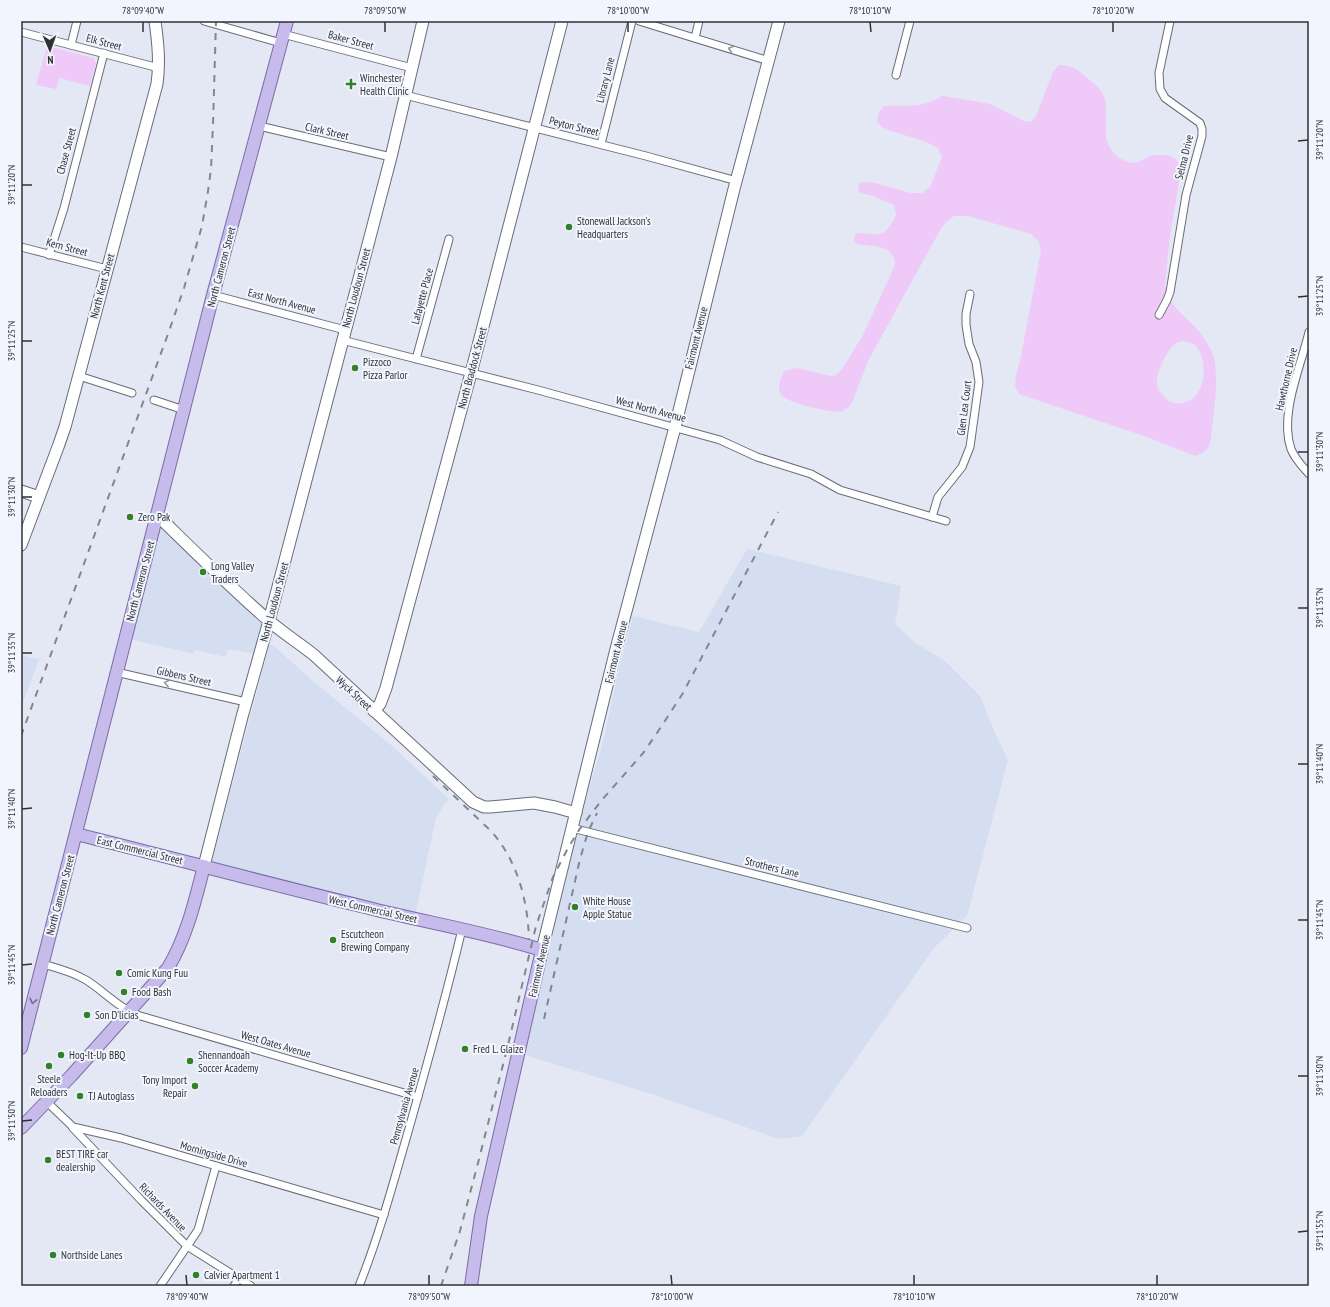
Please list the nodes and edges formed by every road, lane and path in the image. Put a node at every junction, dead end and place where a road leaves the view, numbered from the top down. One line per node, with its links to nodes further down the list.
1 (77, 21): 16 (street)
2 (155, 21): 19 (street, North Kent Street)
3 (204, 21): 14 (street, Baker Street)
4 (287, 21): 14 (main road, North Cameron Street)
5 (423, 21): 20 (street, North Loudoun Street)
6 (562, 21): 24 (street, North Braddock Street)
7 (632, 21): 25 (street, Library Lane)
8 (639, 21): 15 (street)
9 (699, 21): 15 (street)
10 (779, 21): 18 (street, Fairmont Avenue)
11 (910, 21): 21 (street)
12 (1170, 21): 34 (street, Selma Drive)
13 (21, 32): 16 (street, Elk Street)
14 (282, 38): 20 (street, Baker Street); 23 (main road, North Cameron Street)
15 (695, 38): 18 (street, one-way to 15)
16 (71, 45): 17 (street, Elk Street)
17 (104, 53): 19 (street, Elk Street); 30 (street, Chase Street)
18 (768, 61): 27 (street, Fairmont Avenue)
19 (159, 68): 31 (street, North Kent Street)
20 (412, 68): 22 (street, North Loudoun Street)
21 (896, 75)
22 (405, 95): 24 (street, Peyton Street); 26 (street, North Loudoun Street)
23 (259, 126): 26 (street, Clark Street); 32 (main road, North Cameron Street)
24 (535, 128): 25 (street, Peyton Street); 38 (street, North Braddock Street)
25 (601, 144): 27 (street, Peyton Street)
26 (391, 157): 36 (street, North Loudoun Street)
27 (737, 181): 43 (street, Fairmont Avenue)
28 (449, 239): 37 (street, Lafayette Place)
29 (21, 247): 30 (street, Kern Street)
30 (49, 255): 31 (street, Kern Street)
31 (106, 269): 39 (street, North Kent Street)
32 (213, 294): 36 (street, East North Avenue); 42 (main road, North Cameron Street)
33 (970, 294): 48 (street, Glen Lea Court)
34 (1159, 315)
35 (1309, 332): 44 (street, Hawthorne Drive)
36 (344, 335): 37 (street, West North Avenue); 51 (street, North Loudoun Street)
37 (416, 359): 38 (street, West North Avenue)
38 (471, 373): 43 (street, West North Avenue); 54 (street, North Braddock Street)
39 (79, 376): 40 (street); 46 (street, North Kent Street)
40 (132, 393)
41 (154, 400): 42 (street)
42 (184, 410): 47 (main road, North Cameron Street)
43 (675, 427): 48 (street, West North Avenue); 55 (street, Fairmont Avenue)
44 (1309, 474)
45 (21, 491): 46 (street)
46 (39, 496): 50 (street, North Kent Street)
47 (157, 515): 51 (street, Wyck Street); 52 (main road, North Cameron Street)
48 (932, 517): 49 (street, West North Avenue)
49 (946, 521)
50 (21, 545)
51 (269, 621): 53 (street, North Loudoun Street); 54 (street, Wyck Street)
52 (116, 672): 53 (street, Gibbens Street, one-way to 52); 57 (main road, North Cameron Street)
53 (246, 702): 58 (street, North Loudoun Street)
54 (374, 711): 55 (street, Wyck Street)
55 (576, 813): 56 (street, Fairmont Avenue)
56 (572, 828): 59 (street, Strothers Lane); 61 (street, Fairmont Avenue)
57 (76, 834): 58 (main road, East Commercial Street); 62 (main road, North Cameron Street)
58 (204, 866): 60 (main road, West Commercial Street); 63 (main road, North Loudoun Street)
59 (967, 928)
60 (462, 929): 61 (main road, West Commercial Street); 65 (street, Pennsylvania Avenue)
61 (542, 950): 77 (main road, Fairmont Avenue)
62 (43, 964): 63 (street); 64 (main road, North Cameron Street, one-way to 64)
63 (129, 1012): 65 (street, West Oates Avenue); 66 (main road, North Loudoun Street)
64 (21, 1048)
65 (418, 1097): 70 (street, Pennsylvania Avenue)
66 (47, 1102): 67 (street); 68 (main road, North Loudoun Street)
67 (73, 1127): 69 (street, Morningside Drive); 71 (street, Richards Avenue)
68 (21, 1128)
69 (216, 1166): 70 (street, Morningside Drive); 71 (street)
70 (384, 1215): 76 (street, Pennsylvania Avenue)
71 (187, 1246): 72 (street, Richards Avenue); 73 (street)
72 (239, 1278): 74 (street); 75 (street, Richards Avenue)
73 (160, 1286)
74 (234, 1286)
75 (251, 1286)
76 (359, 1286)
77 (471, 1286)

